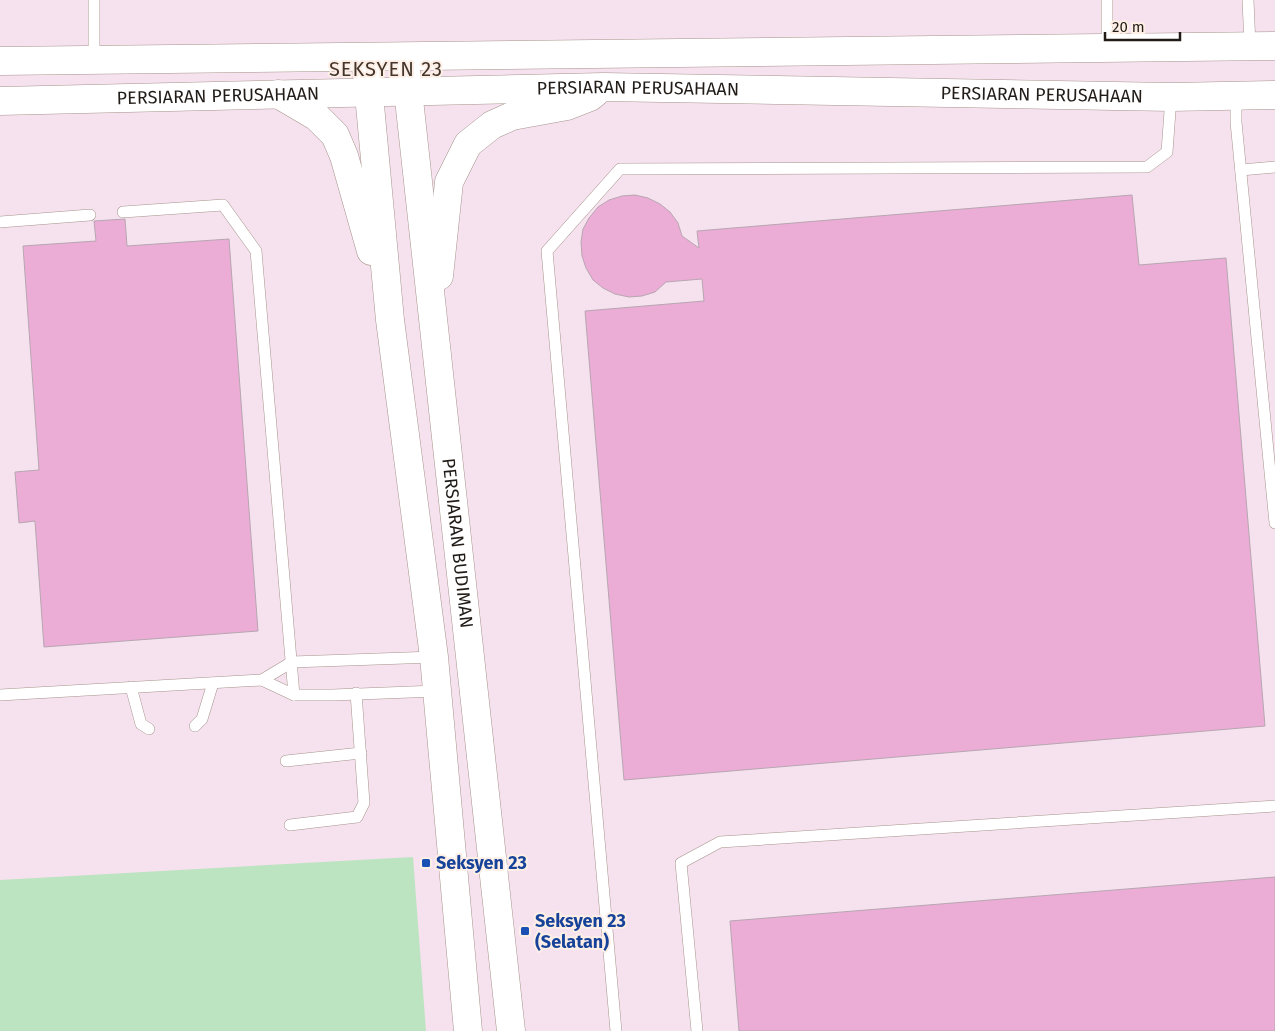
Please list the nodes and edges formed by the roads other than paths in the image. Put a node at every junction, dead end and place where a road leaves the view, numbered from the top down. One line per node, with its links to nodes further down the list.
1 (94, 0): 8 (lane)
2 (1107, 0): 5 (lane)
3 (1248, 0): 4 (lane)
4 (1262, 46): 5 (main road, PERSIARAN PERUSAHAAN)
5 (1108, 48): 7 (main road, PERSIARAN PERUSAHAAN)
6 (365, 56): 7 (main road, PERSIARAN PERUSAHAAN); 8 (main road, PERSIARAN PERUSAHAAN); 12 (main road, PERSIARAN BUDIMAN)
7 (404, 56): 11 (main road, PERSIARAN BUDIMAN)
8 (94, 60): 9 (main road, PERSIARAN PERUSAHAAN)
9 (0, 61)
10 (603, 86): 11 (main road, PERSIARAN PERUSAHAAN); 16 (main road, PERSIARAN PERUSAHAAN); 24 (main road)
11 (407, 91): 12 (main road, PERSIARAN PERUSAHAAN); 24 (main road, PERSIARAN BUDIMAN)
12 (368, 92): 13 (main road, PERSIARAN PERUSAHAAN); 23 (main road, PERSIARAN BUDIMAN)
13 (278, 94): 17 (main road, PERSIARAN PERUSAHAAN); 23 (main road)
14 (1275, 95): 15 (main road, PERSIARAN PERUSAHAAN)
15 (1236, 96): 16 (main road, PERSIARAN PERUSAHAAN); 19 (lane)
16 (1171, 97): 43 (lane)
17 (0, 101)
18 (1275, 167): 19 (lane)
19 (1241, 170): 25 (lane)
20 (123, 212): 27 (lane)
21 (90, 215): 22 (lane)
22 (0, 222)
23 (390, 320): 26 (main road, PERSIARAN BUDIMAN)
24 (434, 328): 42 (main road, PERSIARAN BUDIMAN)
25 (1275, 523)
26 (434, 657): 27 (lane); 31 (main road, PERSIARAN BUDIMAN)
27 (292, 662): 28 (lane); 34 (lane)
28 (262, 680): 29 (lane); 34 (lane)
29 (214, 682): 30 (lane); 35 (lane)
30 (131, 687): 33 (lane); 36 (lane)
31 (437, 691): 32 (lane); 41 (main road, PERSIARAN BUDIMAN)
32 (356, 693): 34 (lane); 37 (lane)
33 (0, 695)
34 (294, 695)
35 (195, 726)
36 (149, 729)
37 (361, 753): 38 (lane); 40 (lane)
38 (286, 760)
39 (1275, 806): 44 (lane)
40 (290, 825)
41 (468, 1031)
42 (511, 1031)
43 (616, 1031)
44 (697, 1031)

